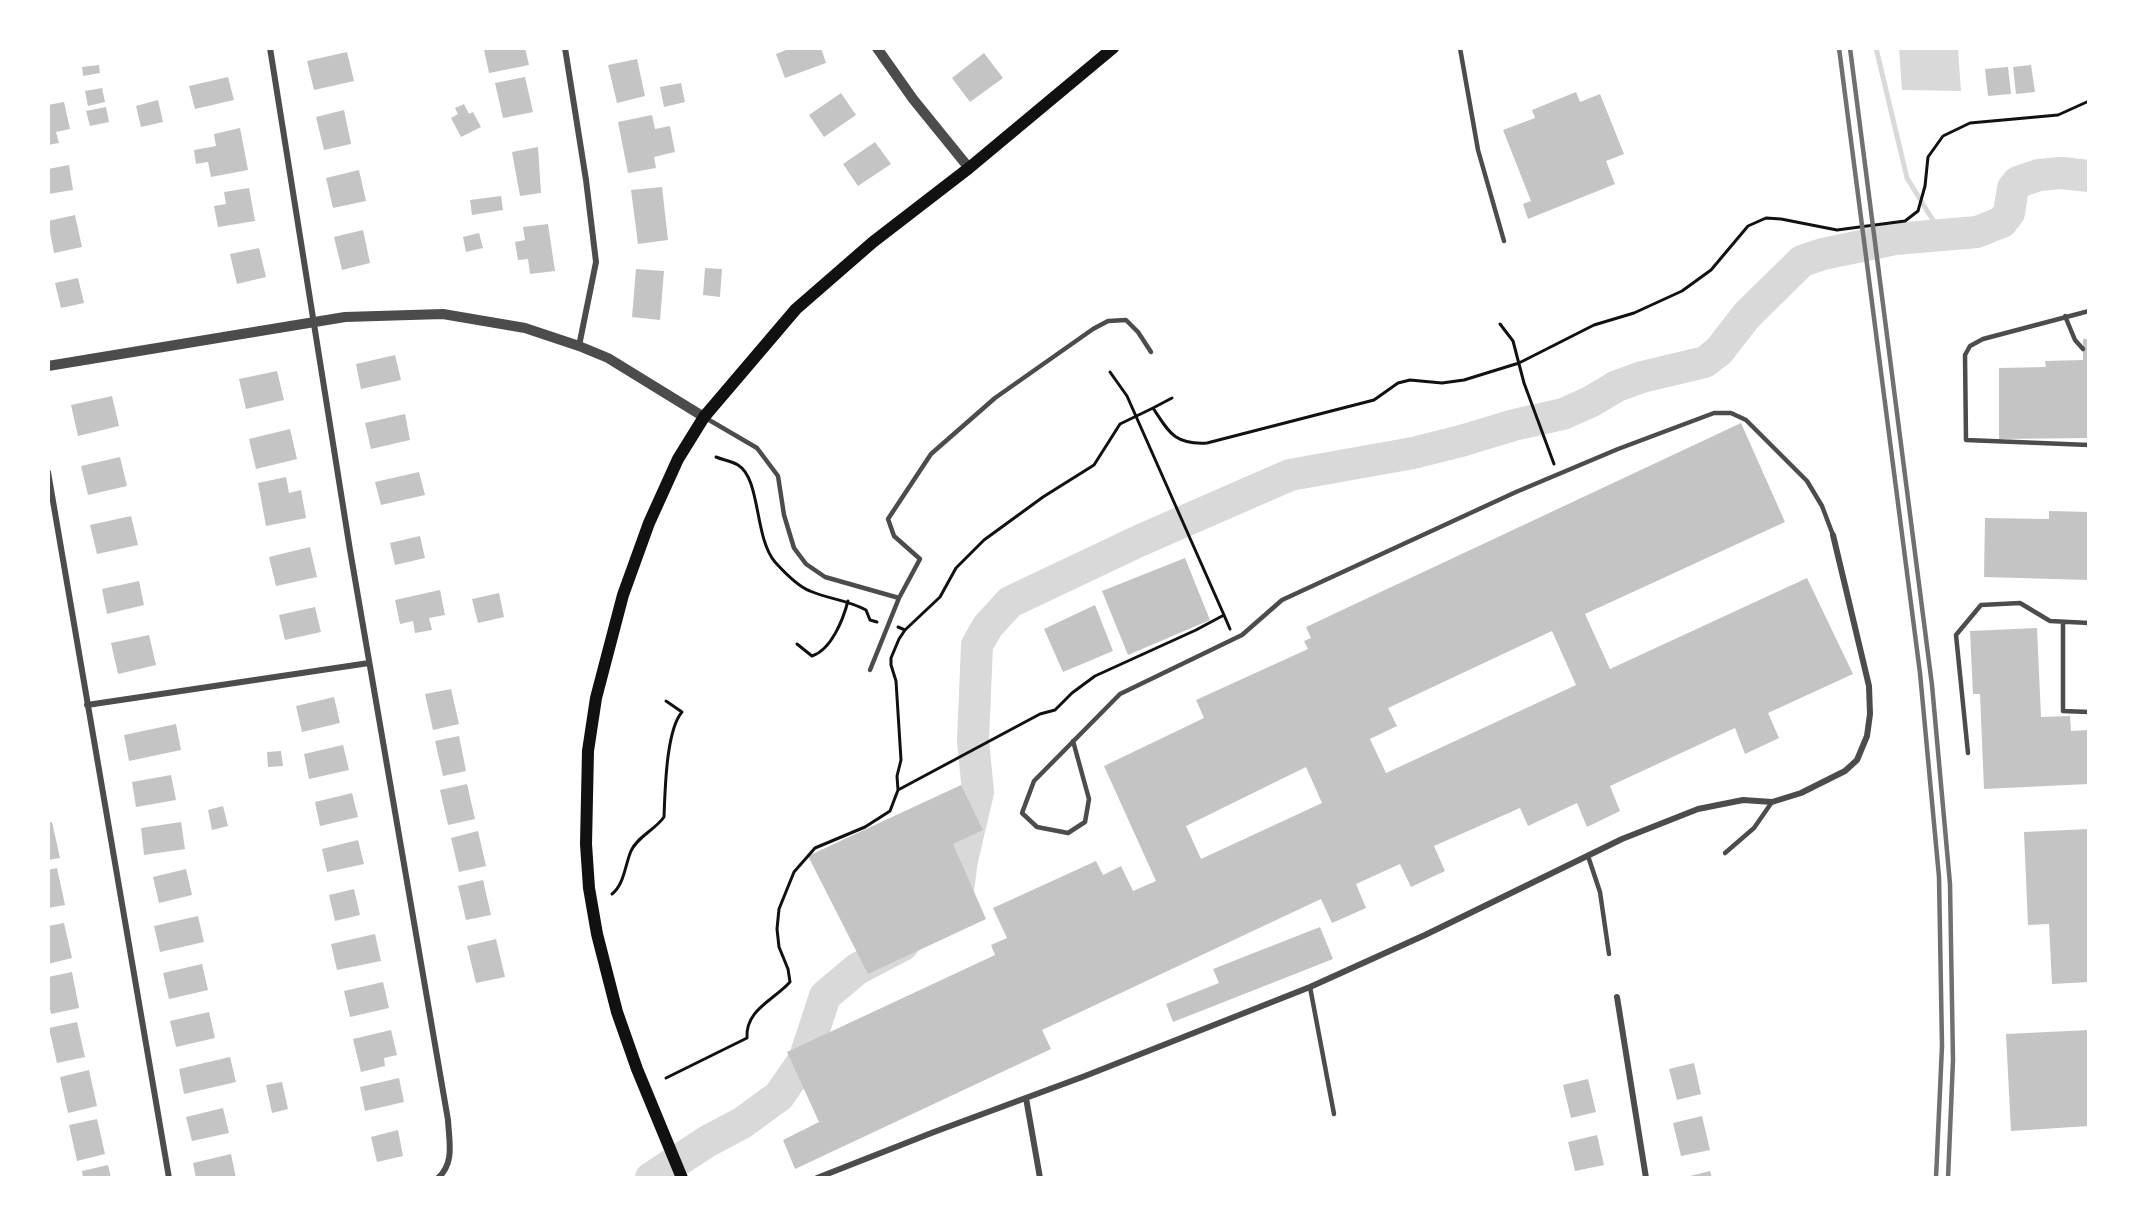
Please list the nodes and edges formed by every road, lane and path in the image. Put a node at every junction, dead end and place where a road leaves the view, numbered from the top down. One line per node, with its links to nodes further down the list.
1 (270, 48): 11 (street)
2 (565, 48): 13 (street)
3 (877, 48): 7 (street)
4 (1113, 48): 7 (main road)
5 (1460, 48): 8 (lane)
6 (2089, 101): 16 (path)
7 (969, 168): 22 (main road)
8 (1504, 241)
9 (2089, 311): 10 (lane)
10 (2065, 316): 14 (lane); 23 (lane)
11 (315, 322): 13 (street); 17 (street); 36 (street)
12 (1500, 324): 16 (path)
13 (579, 346): 22 (street)
14 (2083, 349)
15 (1151, 352): 27 (lane)
16 (1519, 363): 20 (path); 25 (path)
17 (48, 366)
18 (1110, 372): 21 (path)
19 (1172, 398): 20 (path)
20 (1152, 408): 21 (path)
21 (1136, 416): 29 (path); 33 (path)
22 (704, 417): 27 (lane); 56 (main road)
23 (2089, 445)
24 (48, 472): 39 (street)
25 (1558, 474): 26 (lane); 34 (lane)
26 (1833, 535): 44 (street)
27 (899, 598): 32 (lane)
28 (848, 602): 35 (path)
29 (1224, 615): 34 (path); 43 (path)
30 (2063, 622): 31 (lane); 40 (lane); 42 (lane)
31 (2089, 622)
32 (889, 623): 33 (path); 37 (lane)
33 (905, 630): 43 (path)
34 (1234, 639): 41 (lane)
35 (797, 644)
36 (369, 663): 39 (street); 55 (street)
37 (870, 670)
38 (666, 701): 47 (path)
39 (87, 705): 54 (street)
40 (2089, 712)
41 (1073, 741): 41 (lane)
42 (1968, 753)
43 (898, 790): 51 (path)
44 (1772, 802): 45 (lane); 46 (street)
45 (1725, 853)
46 (1587, 856): 48 (lane); 49 (street)
47 (612, 894)
48 (1609, 954)
49 (1310, 987): 52 (street); 53 (lane)
50 (1617, 997): 59 (street)
51 (666, 1078)
52 (1026, 1098): 57 (street); 58 (street)
53 (1334, 1114)
54 (169, 1178)
55 (438, 1178)
56 (682, 1178)
57 (817, 1178)
58 (1040, 1178)
59 (1646, 1178)

